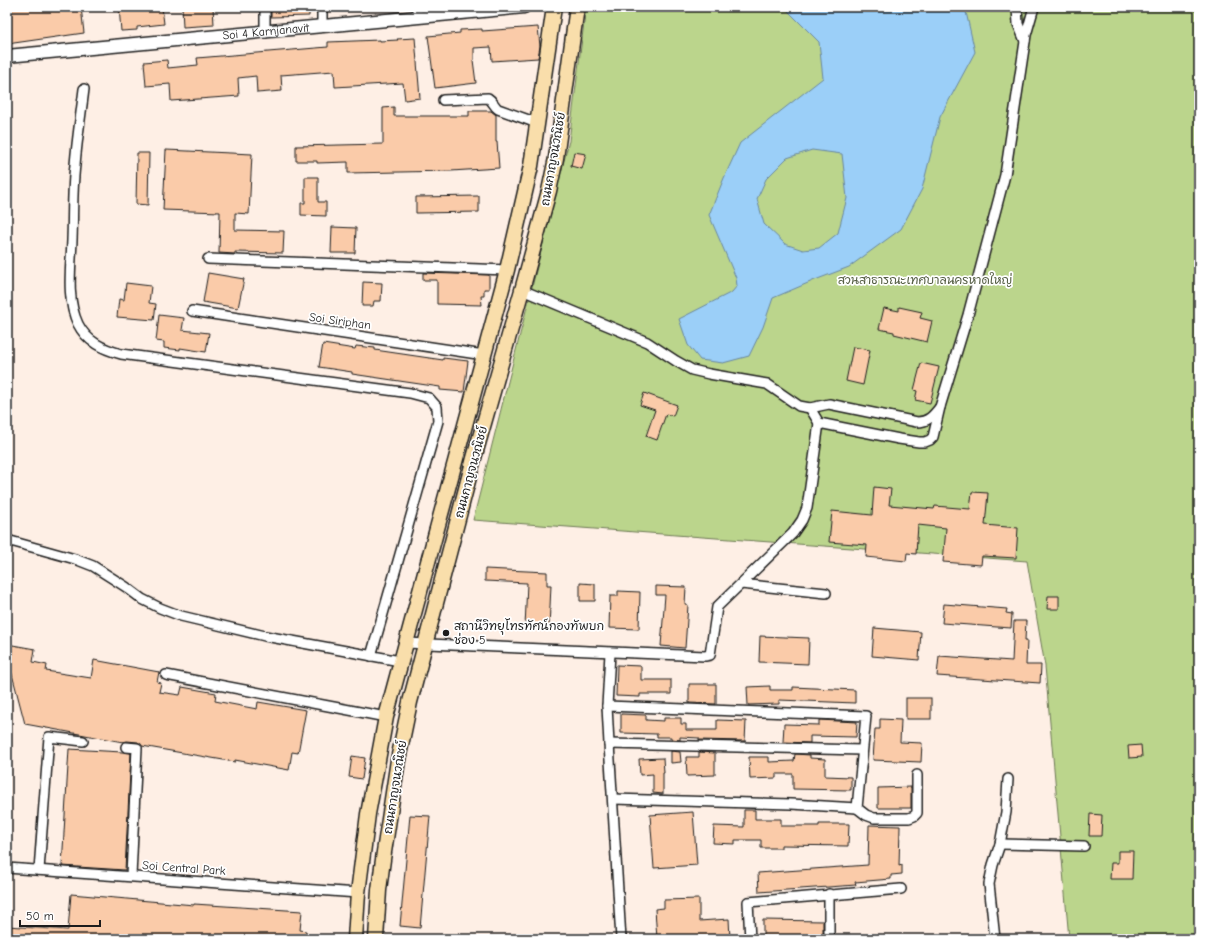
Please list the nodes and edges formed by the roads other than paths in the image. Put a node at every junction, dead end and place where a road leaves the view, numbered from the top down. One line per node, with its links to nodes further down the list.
1 (265, 7): 10 (street)
2 (322, 7): 9 (street)
3 (524, 7): 8 (street, Soi 4 Karnjanavit)
4 (554, 7): 15 (main road, ถนนกาญจนวณิชย์)
5 (577, 7): 18 (main road, ถนนกาญจนวณิชย์)
6 (1016, 7): 11 (street)
7 (1034, 7): 11 (street)
8 (417, 12): 9 (street, Soi 4 Karnjanavit)
9 (322, 26): 10 (street, Soi 4 Karnjanavit)
10 (265, 33): 12 (street, Soi 4 Karnjanavit)
11 (1026, 43): 21 (street)
12 (7, 56)
13 (84, 89): 30 (street)
14 (443, 100): 15 (street)
15 (537, 123): 17 (main road, ถนนกาญจนวณิชย์)
16 (208, 259): 17 (street)
17 (508, 270): 20 (main road, ถนนกาญจนวณิชย์)
18 (522, 290): 22 (street); 28 (main road, ถนนกาญจนวณิชย์)
19 (192, 311): 20 (street, Soi Siriphan)
20 (484, 355): 27 (main road, ถนนกาญจนวณิชย์)
21 (940, 407): 22 (street); 23 (street)
22 (810, 408): 23 (street)
23 (819, 423): 25 (street)
24 (7, 540): 30 (street)
25 (740, 584): 26 (street); 29 (street)
26 (826, 593)
27 (406, 642): 28 (street); 31 (main road, ถนนกาญจนวณิชย์)
28 (424, 643): 29 (street); 52 (main road, ถนนกาญจนวณิชย์)
29 (610, 653): 33 (street)
30 (371, 656): 31 (street)
31 (400, 661): 34 (main road, ถนนกาญจนวณิชย์)
32 (166, 675): 34 (street)
33 (607, 706): 36 (street); 38 (street)
34 (386, 717): 49 (main road, ถนนกาญจนวณิชย์)
35 (83, 741): 46 (street)
36 (609, 744): 38 (street); 41 (street)
37 (126, 748): 47 (street)
38 (862, 750): 42 (street)
39 (917, 775): 42 (street)
40 (1008, 780): 43 (street)
41 (613, 799): 42 (street); 53 (street)
42 (857, 808)
43 (1000, 844): 44 (street); 56 (street)
44 (1084, 846)
45 (7, 868): 46 (street, Soi Central Park)
46 (39, 870): 47 (street, Soi Central Park)
47 (132, 876): 49 (street, Soi Central Park)
48 (901, 889): 50 (street)
49 (358, 892): 51 (main road, ถนนกาญจนวณิชย์)
50 (829, 894): 54 (street); 55 (street)
51 (355, 939)
52 (376, 939)
53 (621, 939)
54 (750, 939)
55 (829, 939)
56 (995, 939)

